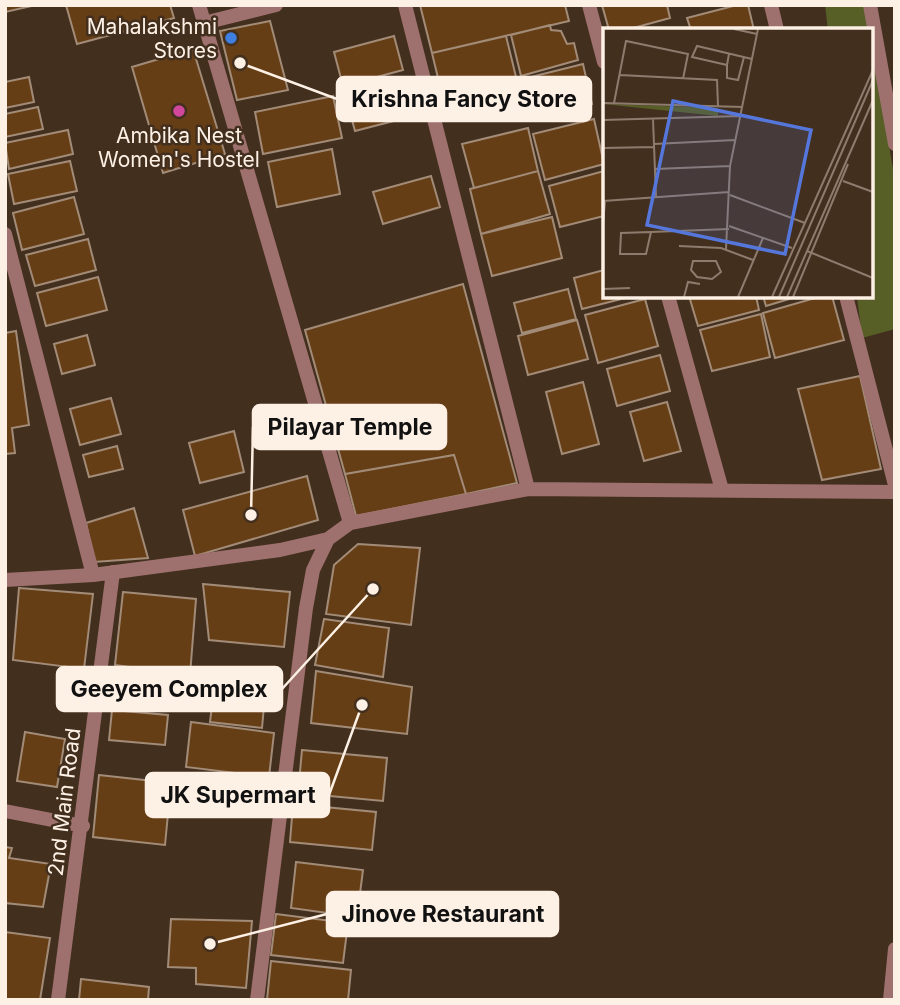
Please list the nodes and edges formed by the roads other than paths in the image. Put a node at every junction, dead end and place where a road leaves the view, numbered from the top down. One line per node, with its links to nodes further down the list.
1 (199, 5): 7 (street)
2 (276, 5): 7 (street)
3 (405, 5): 15 (street)
4 (589, 5): 9 (street)
5 (771, 5): 8 (street)
6 (870, 5): 10 (street)
7 (204, 23): 18 (street)
8 (777, 28)
9 (603, 58)
10 (895, 144)
11 (5, 234): 21 (street)
12 (669, 298): 16 (street)
13 (847, 298): 14 (street)
14 (895, 485)
15 (528, 489): 16 (street); 18 (street)
16 (722, 490): 17 (street)
17 (895, 492)
18 (350, 523): 19 (street)
19 (328, 539): 20 (street); 27 (street)
20 (113, 572): 21 (street); 24 (street, 2nd Main Road)
21 (93, 575): 22 (street)
22 (5, 580)
23 (5, 811): 24 (street)
24 (83, 826): 26 (street, 2nd Main Road)
25 (895, 949): 28 (street)
26 (58, 1000)
27 (257, 1000)
28 (890, 1000)

